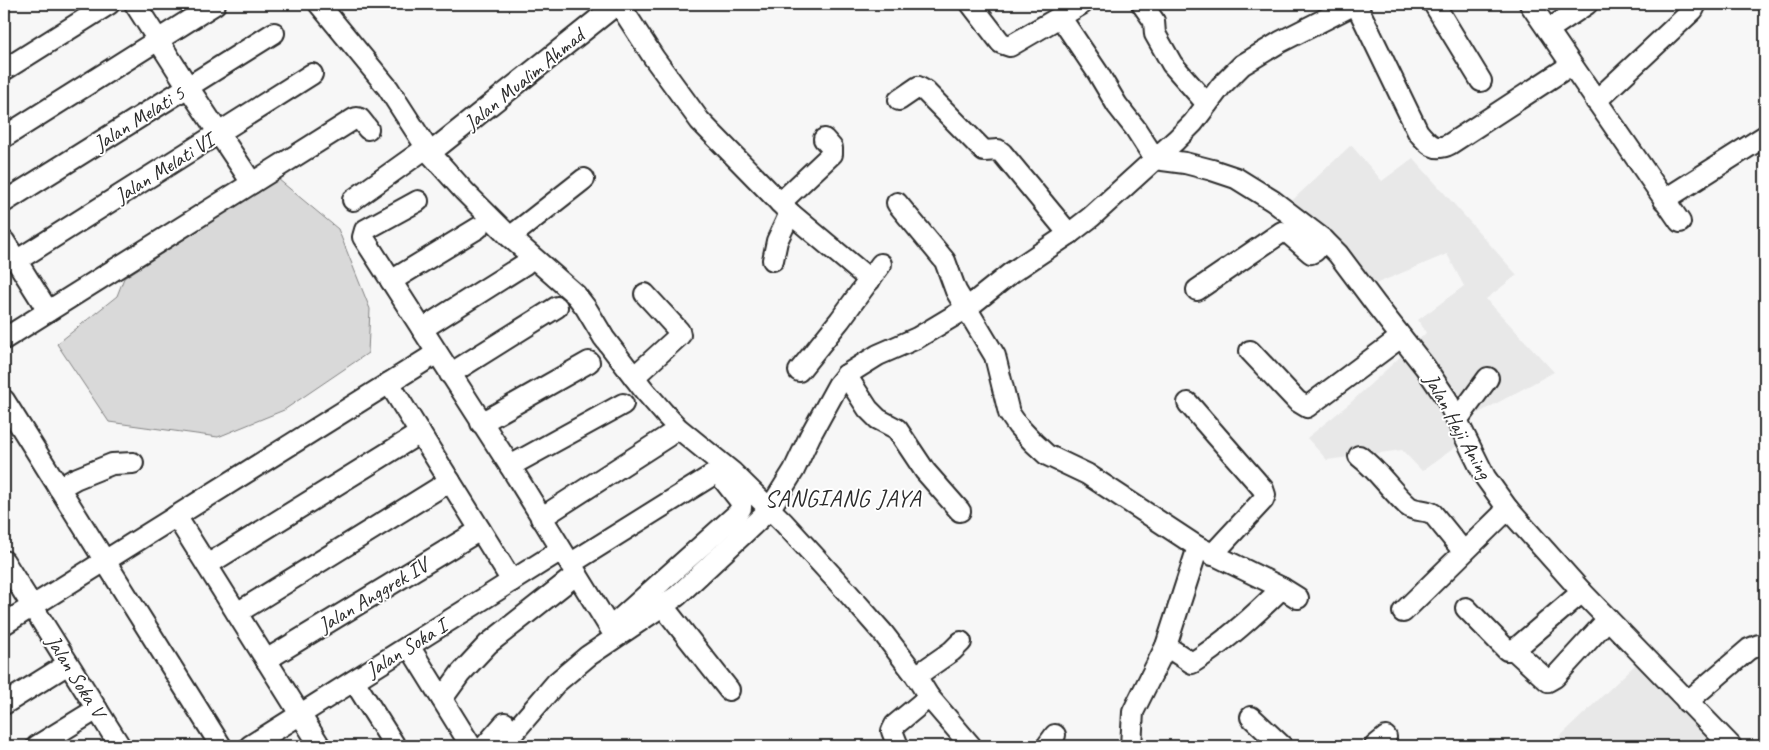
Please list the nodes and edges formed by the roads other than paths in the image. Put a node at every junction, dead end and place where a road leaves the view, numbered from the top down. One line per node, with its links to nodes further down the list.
1 (109, 4): 19 (street)
2 (135, 4): 17 (street)
3 (215, 4): 17 (street)
4 (319, 4): 31 (street)
5 (971, 4): 14 (street)
6 (1082, 4): 14 (street)
7 (1142, 4): 25 (street)
8 (1356, 4): 18 (street); 25 (street)
9 (1434, 4): 21 (street)
10 (1530, 4): 15 (street)
11 (1587, 4): 15 (street)
12 (1696, 4): 24 (street)
13 (614, 5): 31 (street, Jalan Mualim Ahmad); 40 (street)
14 (1060, 18): 32 (street)
15 (1548, 30): 18 (street)
16 (274, 33): 22 (street, Jalan Melati 5)
17 (158, 40): 22 (street); 29 (street)
18 (1571, 65): 24 (street)
19 (4, 70)
20 (312, 74): 27 (street, Jalan Melati VI)
21 (1481, 82)
22 (188, 87): 27 (street); 38 (street, Jalan Melati 5)
23 (899, 100): 43 (street)
24 (1596, 100): 37 (street)
25 (1207, 104): 32 (street)
26 (368, 129): 34 (street)
27 (219, 133): 34 (street); 48 (street, Jalan Melati VI)
28 (1765, 136): 37 (street)
29 (4, 137)
30 (824, 139): 40 (street)
31 (428, 150): 35 (street, Jalan Mualim Ahmad); 44 (street)
32 (1155, 159): 43 (street); 45 (street, Jalan Haji Aning)
33 (584, 179): 44 (street)
34 (252, 183): 55 (street)
35 (353, 200)
36 (418, 200): 50 (street)
37 (1664, 200): 41 (street)
38 (4, 202)
39 (897, 203): 54 (street)
40 (785, 208): 47 (street); 62 (street)
41 (1680, 222)
42 (478, 228): 50 (street)
43 (1069, 234): 54 (street)
44 (510, 236): 65 (street)
45 (1324, 240): 51 (street); 57 (street, Jalan Haji Aning)
46 (4, 241): 48 (street)
47 (773, 260)
48 (16, 261): 55 (street)
49 (525, 264): 56 (street)
50 (391, 281): 56 (street)
51 (1198, 290)
52 (645, 294): 65 (street)
53 (557, 307): 63 (street)
54 (967, 308): 64 (street); 86 (street)
55 (48, 311): 58 (street)
56 (422, 329): 60 (street)
57 (1401, 337): 59 (street); 71 (street, Jalan Haji Aning)
58 (4, 339)
59 (1250, 351)
60 (437, 353): 63 (street); 67 (street)
61 (589, 362): 72 (street)
62 (799, 371)
63 (450, 374): 72 (street)
64 (846, 375): 81 (street); 82 (street)
65 (634, 377): 81 (street)
66 (1488, 378): 71 (street)
67 (389, 383): 73 (street); 83 (street)
68 (4, 400): 79 (street)
69 (1188, 403): 86 (street)
70 (623, 404): 77 (street)
71 (1457, 420): 80 (street, Jalan Haji Aning)
72 (481, 423): 77 (street)
73 (420, 433): 78 (street); 91 (street)
74 (668, 436): 84 (street)
75 (1359, 456): 87 (street)
76 (133, 463): 79 (street)
77 (510, 466): 84 (street)
78 (450, 481): 85 (street); 98 (street)
79 (59, 488): 89 (street)
80 (1508, 509): 87 (street); 93 (street, Jalan Haji Aning)
81 (769, 510): 94 (street); 109 (street)
82 (960, 511)
83 (176, 516): 89 (street); 91 (street)
84 (541, 518): 90 (street)
85 (480, 530): 92 (street); 107 (street, Jalan Anggrek IV)
86 (1205, 551): 105 (street); 105 (street)
87 (1463, 552): 97 (street)
88 (4, 561): 95 (street, Jalan Soka V)
89 (105, 561): 95 (street); 121 (street)
90 (569, 563): 92 (street, Jalan Soka I); 101 (street); 101 (street); 113 (street)
91 (207, 565): 98 (street)
92 (512, 581): 104 (street, Jalan Soka I)
93 (1582, 592): 99 (street, Jalan Haji Aning); 106 (street)
94 (662, 605): 111 (street); 127 (street)
95 (32, 606): 100 (street); 108 (street, Jalan Soka V)
96 (1466, 608): 106 (street)
97 (1403, 612)
98 (237, 614): 107 (street)
99 (1608, 619): 106 (street); 114 (street, Jalan Haji Aning)
100 (4, 624)
101 (610, 628): 126 (street)
102 (961, 642): 109 (street)
103 (1765, 644): 114 (street)
104 (409, 646): 110 (street, Jalan Soka I); 113 (street)
105 (1166, 646): 130 (street)
106 (1514, 650)
107 (266, 660): 117 (street)
108 (68, 664): 115 (street); 116 (street, Jalan Soka V)
109 (916, 676): 112 (street)
110 (354, 681): 117 (street, Jalan Soka I); 124 (street)
111 (729, 690)
112 (929, 697): 128 (street); 129 (street)
113 (442, 699): 125 (street)
114 (1687, 702): 132 (street, Jalan Haji Aning)
115 (4, 704)
116 (96, 709): 119 (street); 120 (street, Jalan Soka V)
117 (300, 714): 122 (street, Jalan Soka I); 123 (street)
118 (1251, 717): 131 (street)
119 (37, 746)
120 (120, 746)
121 (221, 746)
122 (250, 746)
123 (320, 746)
124 (395, 746)
125 (471, 746)
126 (485, 746)
127 (502, 746)
128 (898, 746)
129 (971, 746)
130 (1131, 746)
131 (1282, 746)
132 (1731, 746)

